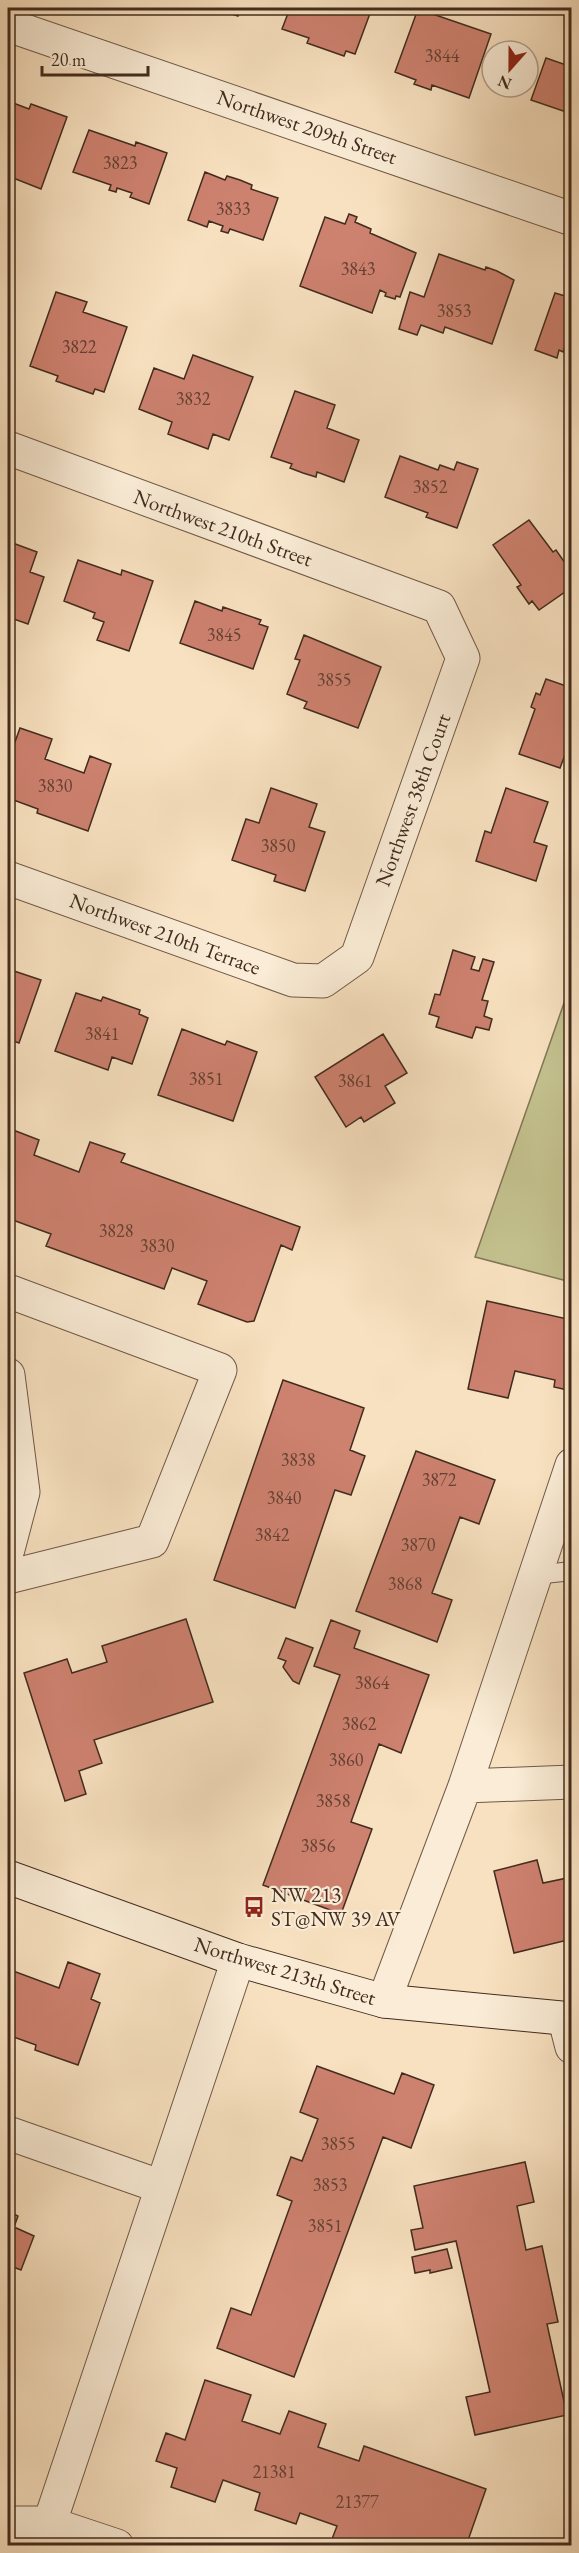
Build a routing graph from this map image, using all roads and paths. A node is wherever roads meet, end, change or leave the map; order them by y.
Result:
1 (8, 25) edge
2 (572, 219) edge
3 (8, 448) edge
4 (439, 607) joint
5 (8, 878) edge
6 (324, 981) joint
7 (8, 1291) edge
8 (8, 1375) edge
9 (569, 1479) edge
10 (8, 1549) edge
11 (572, 1571) edge
12 (535, 1575) junction
13 (8, 1577) edge
14 (572, 1782) edge
15 (465, 1786) junction
16 (8, 1877) edge
17 (238, 1960) junction
18 (384, 2001) junction
19 (569, 2029) edge
20 (8, 2133) edge
21 (162, 2187) junction
22 (8, 2523) edge
23 (45, 2534) edge
24 (117, 2546) edge

1 - 2 street, Northwest 209th Street
3 - 4 street, Northwest 210th Street
4 - 6 street, Northwest 38th Court
5 - 6 street, Northwest 210th Terrace
7 - 13 street
8 - 10 street
9 - 12 street
11 - 12 lane
12 - 15 street
14 - 15 street
15 - 18 street
16 - 17 street, Northwest 213th Street
17 - 18 street, Northwest 213th Street
17 - 21 street
18 - 19 street, Northwest 213th Street
20 - 21 street
21 - 23 street
22 - 23 street
23 - 24 street

